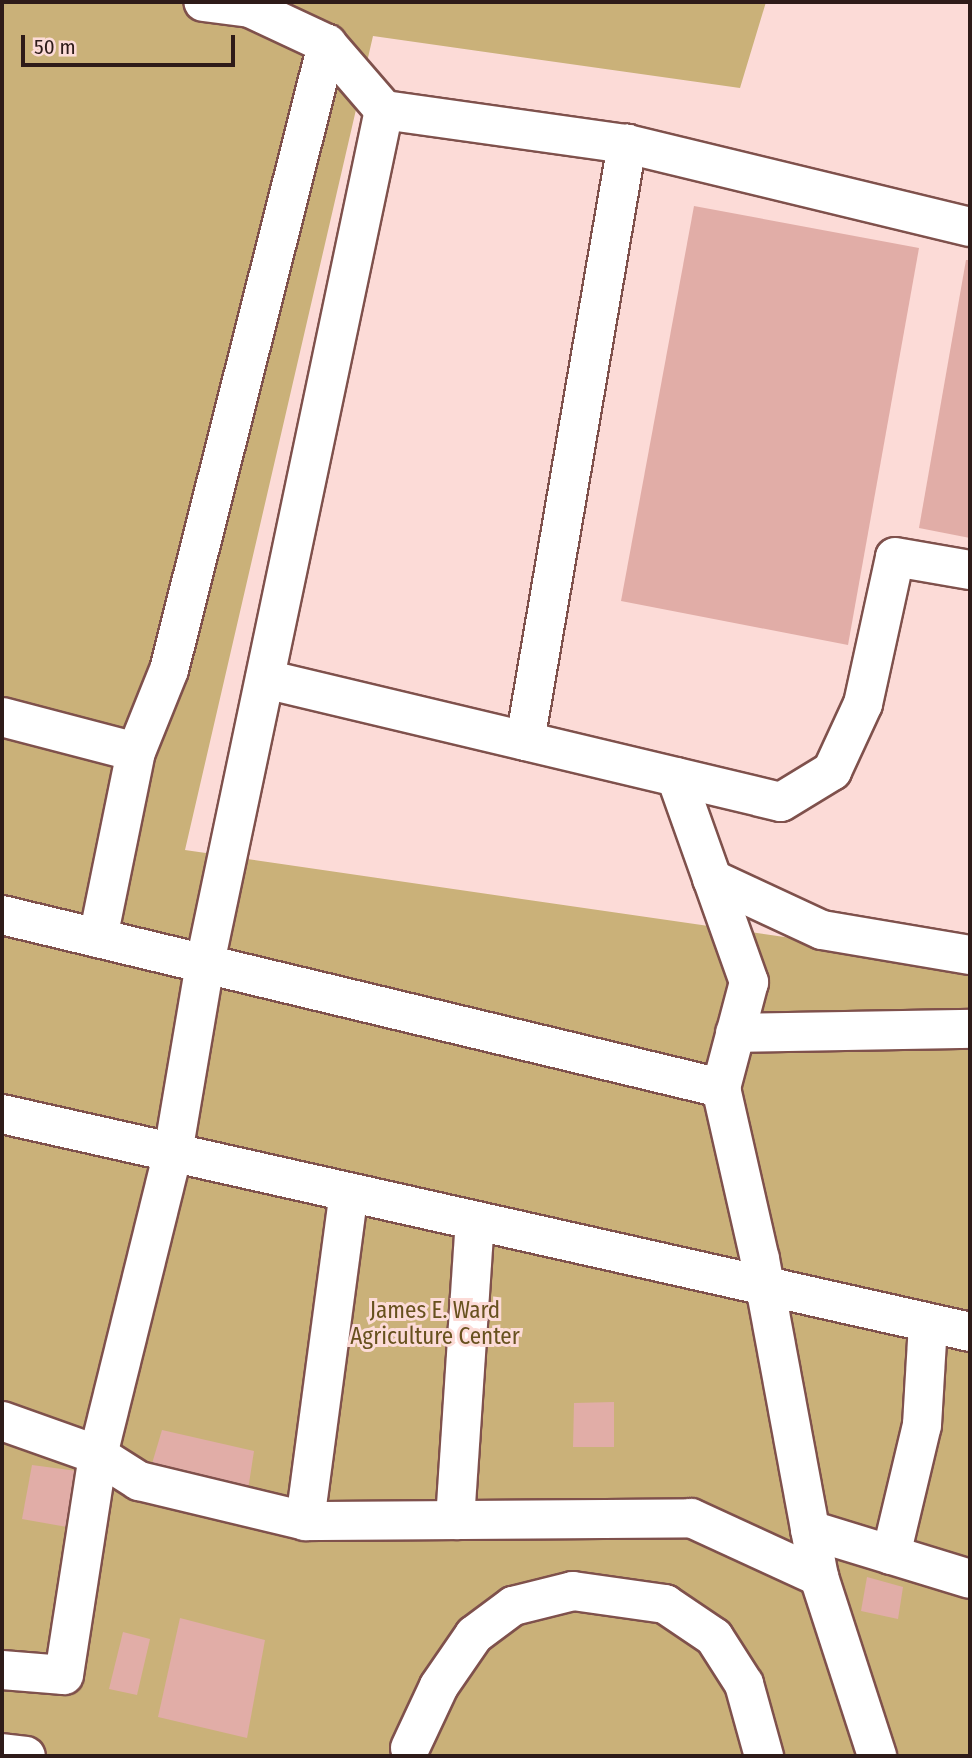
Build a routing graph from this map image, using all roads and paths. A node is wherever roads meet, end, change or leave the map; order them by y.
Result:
1 (203, 2) edge
2 (327, 44) junction
3 (384, 110) junction
4 (628, 144) junction
5 (970, 227) edge
6 (970, 570) edge
7 (265, 679) junction
8 (2, 717) edge
9 (525, 741) junction
10 (136, 752) junction
11 (676, 777) junction
12 (712, 879) junction
13 (2, 915) edge
14 (98, 938) junction
15 (970, 955) edge
16 (205, 963) junction
17 (970, 1030) edge
18 (736, 1033) junction
19 (720, 1088) junction
20 (2, 1114) edge
21 (173, 1153) junction
22 (349, 1193) junction
23 (475, 1222) junction
24 (765, 1287) junction
25 (928, 1323) junction
26 (970, 1332) edge
27 (2, 1421) edge
28 (97, 1455) junction
29 (455, 1520) junction
30 (305, 1521) junction
31 (810, 1530) junction
32 (891, 1555) junction
33 (818, 1577) junction
34 (970, 1579) edge
35 (2, 1670) edge
36 (2, 1753) edge
37 (412, 1754) edge
38 (26, 1756) edge
39 (764, 1756) edge
40 (877, 1756) edge

1 - 2 lane
2 - 3 lane
2 - 10 lane
3 - 4 lane
3 - 7 lane
4 - 5 lane
4 - 9 lane
6 - 11 lane
7 - 9 lane
7 - 16 lane
8 - 10 lane
9 - 11 lane
10 - 14 lane
11 - 12 lane
12 - 15 lane
12 - 18 lane
13 - 14 lane
14 - 16 lane
16 - 19 lane
16 - 21 lane
17 - 18 lane
18 - 19 lane
19 - 24 lane
20 - 21 lane
21 - 22 lane
21 - 28 lane
22 - 23 lane
22 - 30 lane
23 - 24 lane
23 - 29 lane
24 - 25 lane
24 - 31 lane
25 - 26 lane
25 - 32 lane
27 - 28 lane
28 - 30 lane
28 - 35 lane
29 - 30 lane
29 - 33 lane
31 - 32 lane
31 - 33 lane
32 - 34 lane
33 - 40 lane
36 - 38 lane
37 - 39 lane

